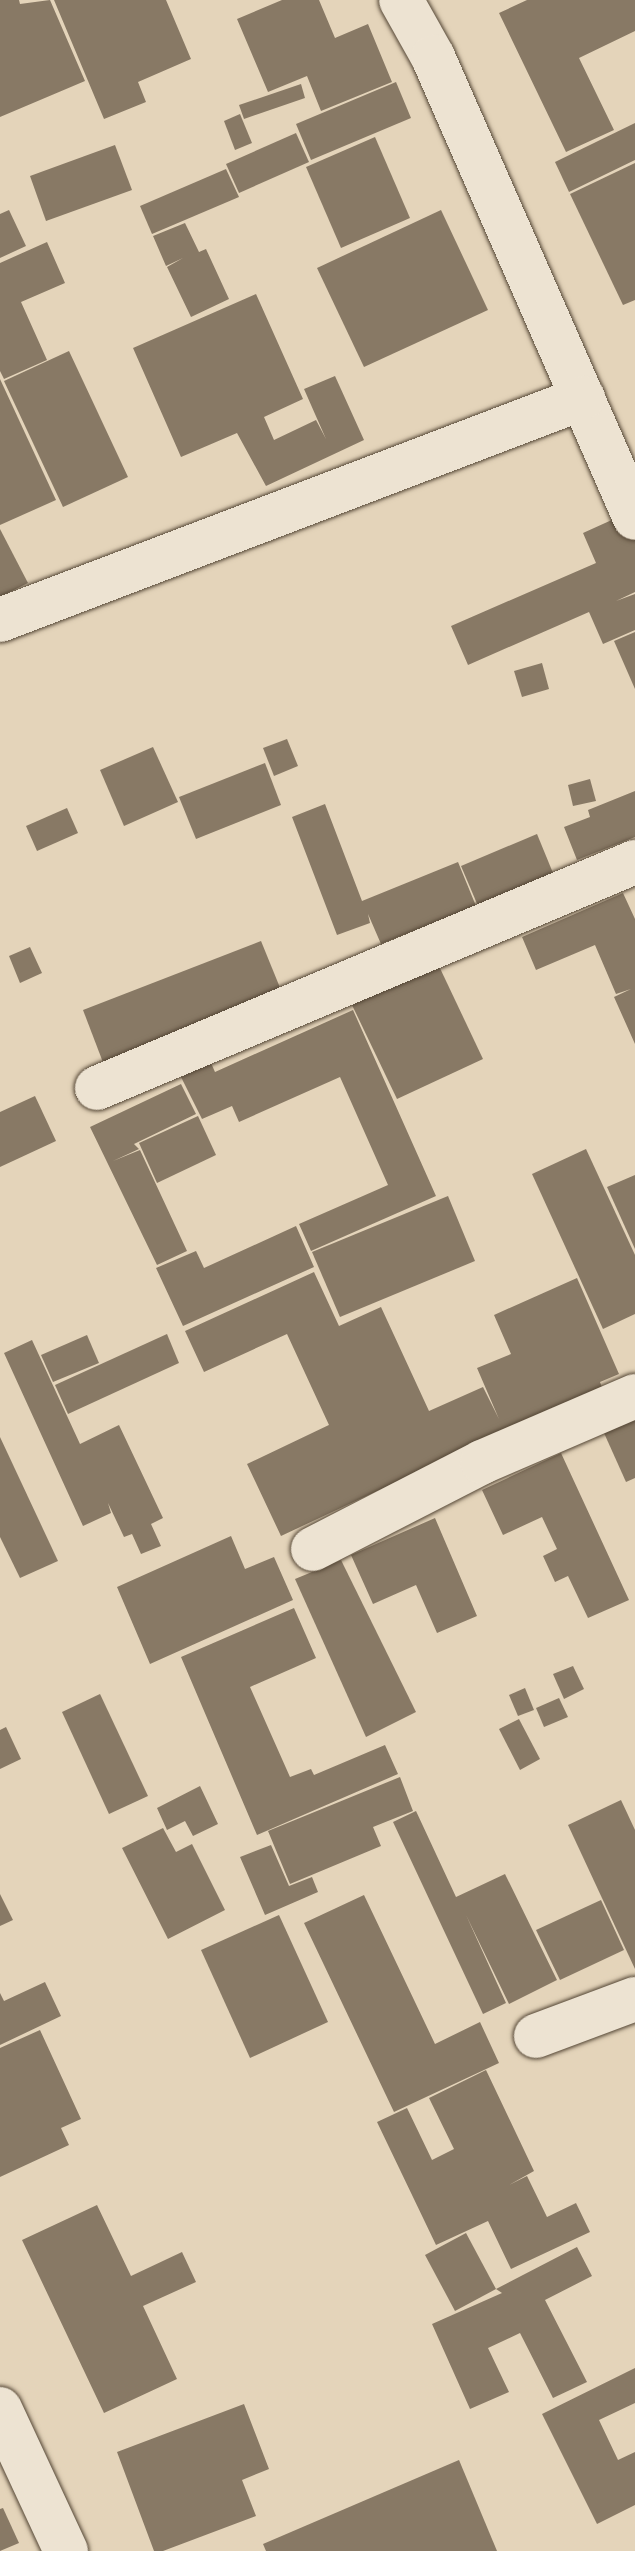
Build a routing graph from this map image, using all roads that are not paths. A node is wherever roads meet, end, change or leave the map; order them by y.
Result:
1 (401, 0) edge
2 (583, 398) junction
3 (635, 518) edge
4 (0, 620) edge
5 (635, 862) edge
6 (97, 1088) dead end
7 (635, 1396) edge
8 (313, 1549) dead end
9 (633, 2006) edge
10 (536, 2036) dead end
11 (0, 2409) edge
12 (66, 2551) edge

1 - 2 street
2 - 3 street
2 - 4 street
5 - 6 street
7 - 8 street
9 - 10 street
11 - 12 street

